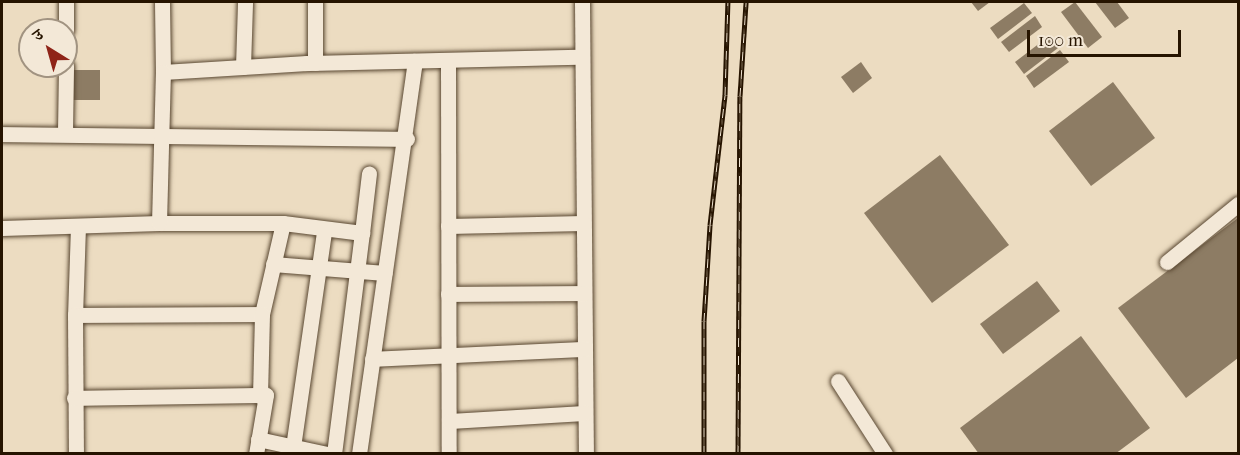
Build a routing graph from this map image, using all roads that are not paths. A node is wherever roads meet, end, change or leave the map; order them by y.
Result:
1 (66, 2) edge
2 (162, 2) edge
3 (245, 2) edge
4 (315, 2) edge
5 (582, 2) edge
6 (66, 18) edge
7 (581, 57) junction
8 (448, 60) junction
9 (415, 61) junction
10 (315, 63) junction
11 (243, 67) junction
12 (163, 72) junction
13 (66, 78) edge
14 (65, 132) junction
15 (2, 134) edge
16 (161, 136) junction
17 (407, 139) junction
18 (369, 173) dead end
19 (1239, 204) edge
20 (159, 223) junction
21 (283, 223) junction
22 (583, 223) junction
23 (78, 226) junction
24 (448, 226) junction
25 (2, 228) edge
26 (324, 231) junction
27 (362, 233) junction
28 (1167, 261) dead end
29 (273, 264) junction
30 (320, 267) junction
31 (358, 272) junction
32 (385, 273) junction
33 (584, 293) junction
34 (448, 294) junction
35 (262, 314) junction
36 (75, 315) junction
37 (585, 349) junction
38 (449, 355) junction
39 (372, 359) junction
40 (838, 381) dead end
41 (260, 396) junction
42 (75, 398) junction
43 (585, 413) junction
44 (449, 421) junction
45 (257, 446) edge
46 (293, 450) edge
47 (76, 453) edge
48 (327, 453) edge
49 (334, 453) edge
50 (359, 453) edge
51 (449, 453) edge
52 (586, 453) edge
53 (885, 453) edge

1 - 6 street
2 - 12 street
3 - 11 street
4 - 10 street
5 - 7 street
7 - 8 street
7 - 22 street
8 - 9 street
8 - 24 street
9 - 10 street
9 - 17 street
10 - 11 street
11 - 12 street
12 - 16 street
13 - 14 street
14 - 15 street
14 - 16 street
16 - 17 street
16 - 20 street
17 - 32 street
18 - 27 street
19 - 28 street
20 - 21 street
20 - 23 street
21 - 26 street
21 - 29 street
22 - 24 street
22 - 33 street
23 - 25 street
23 - 36 street
24 - 34 street
26 - 27 street
26 - 30 street
27 - 31 street
29 - 30 street
29 - 35 street
30 - 31 street
30 - 46 street
31 - 32 street
31 - 49 street
32 - 39 street
33 - 34 street
33 - 37 street
34 - 38 street
35 - 36 street
35 - 41 street
36 - 42 street
37 - 38 street
37 - 43 street
38 - 39 street
38 - 44 street
39 - 50 street
40 - 53 street
41 - 42 street
41 - 45 street
42 - 47 street
43 - 44 street
43 - 52 street
44 - 51 street
45 - 46 street
46 - 48 street

